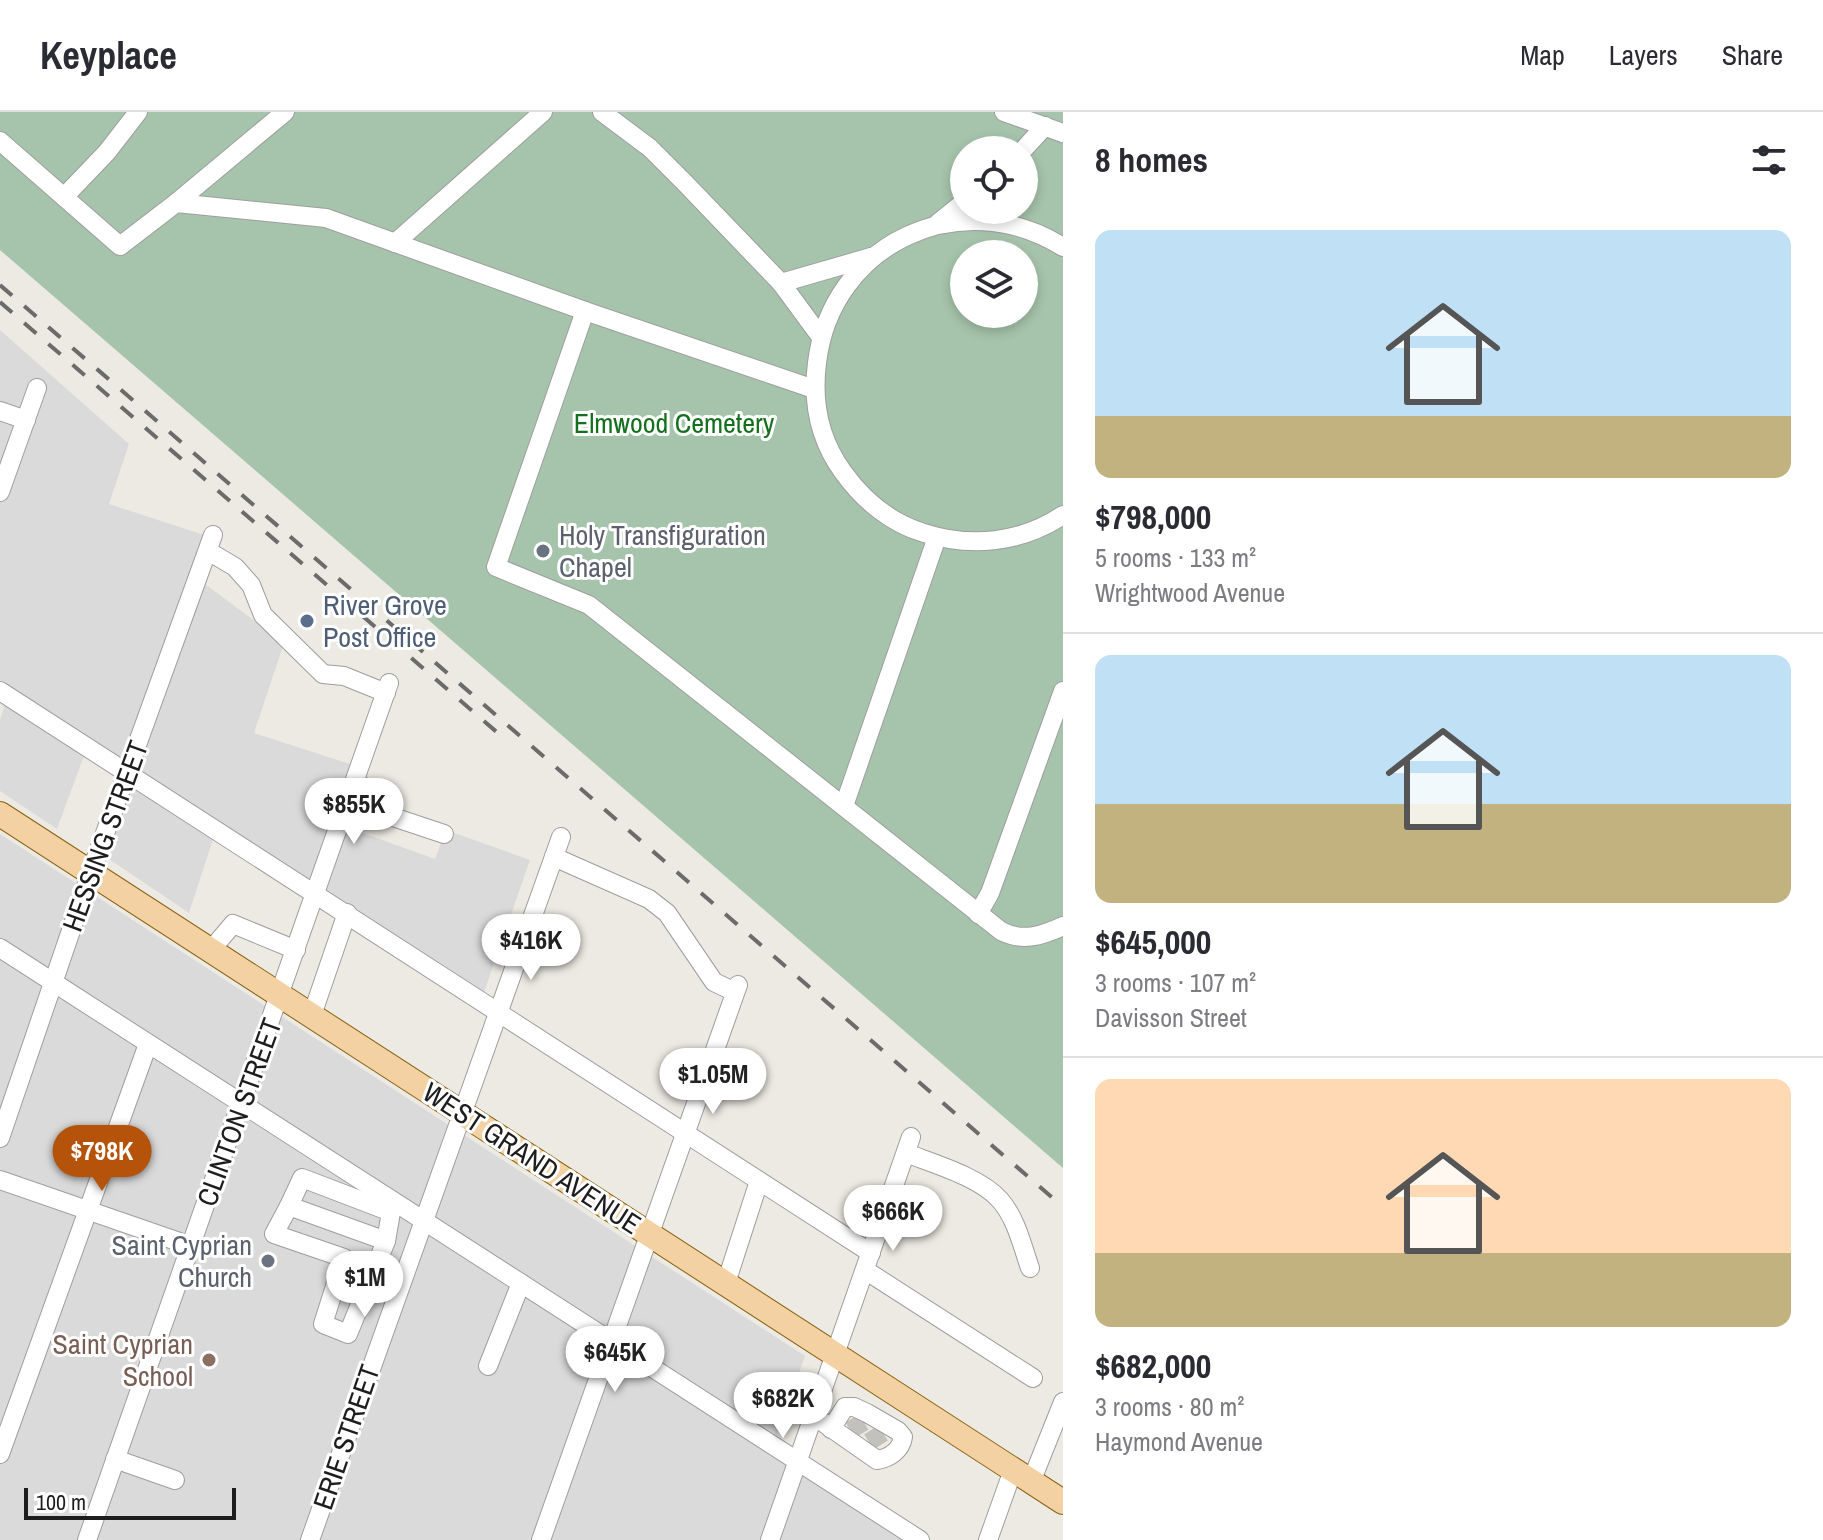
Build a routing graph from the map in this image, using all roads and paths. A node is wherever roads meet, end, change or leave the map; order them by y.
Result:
1 (138, 112) edge
2 (285, 112) edge
3 (543, 112) edge
4 (602, 112) edge
5 (1004, 112) edge
6 (1058, 129) edge
7 (0, 141) edge
8 (1038, 141) edge
9 (64, 197) junction
10 (176, 203) junction
11 (950, 213) edge
12 (935, 225) junction
13 (395, 243) junction
14 (1063, 247) edge
15 (874, 256) junction
16 (781, 283) junction
17 (585, 311) junction
18 (820, 336) junction
19 (37, 388) dead end
20 (814, 389) junction
21 (0, 411) edge
22 (26, 420) junction
23 (0, 492) edge
24 (1063, 515) edge
25 (937, 537) junction
26 (387, 688) joint
27 (0, 691) edge
28 (1063, 691) edge
29 (127, 772) junction
30 (354, 783) junction
31 (844, 806) junction
32 (0, 814) edge
33 (444, 834) dead end
34 (561, 837) dead end
35 (554, 857) junction
36 (91, 872) junction
37 (316, 893) junction
38 (347, 913) junction
39 (978, 914) junction
40 (1063, 926) edge
41 (0, 948) edge
42 (211, 950) junction
43 (296, 950) junction
44 (54, 982) junction
45 (280, 994) junction
46 (498, 1011) junction
47 (312, 1015) junction
48 (148, 1044) junction
49 (241, 1104) junction
50 (461, 1112) junction
51 (685, 1133) junction
52 (0, 1138) edge
53 (0, 1180) edge
54 (759, 1181) junction
55 (289, 1206) junction
56 (88, 1210) junction
57 (423, 1220) junction
58 (649, 1234) junction
59 (386, 1241) junction
60 (191, 1246) junction
61 (344, 1258) junction
62 (868, 1262) junction
63 (378, 1264) junction
64 (1030, 1268) dead end
65 (403, 1275) junction
66 (521, 1283) junction
67 (726, 1283) junction
68 (611, 1342) junction
69 (836, 1355) junction
70 (488, 1366) dead end
71 (1033, 1378) dead end
72 (1063, 1402) edge
73 (911, 1404) junction
74 (814, 1416) junction
75 (852, 1426) junction
76 (880, 1436) junction
77 (0, 1454) edge
78 (115, 1459) junction
79 (798, 1462) junction
80 (1022, 1476) junction
81 (175, 1480) dead end
82 (1063, 1502) edge
83 (87, 1540) edge
84 (310, 1540) edge
85 (541, 1540) edge
86 (770, 1540) edge
87 (920, 1540) edge
88 (988, 1540) edge

1 - 9 street
2 - 10 street
3 - 13 street
4 - 16 street
5 - 6 street
6 - 8 street
7 - 9 street
9 - 10 street
10 - 13 street
11 - 12 street
12 - 14 street
12 - 15 street
13 - 17 street
15 - 16 street
15 - 18 street
16 - 18 street
17 - 20 street
17 - 31 street
18 - 20 street
19 - 22 street
20 - 25 street
21 - 22 street
22 - 23 street
24 - 25 street
25 - 31 street
26 - 29 street, HESSING STREET
26 - 30 street, CLINTON STREET
27 - 29 street
28 - 39 street
29 - 36 street, HESSING STREET
29 - 37 street
30 - 33 street
30 - 37 street, CLINTON STREET
31 - 39 street
32 - 36 main road, WEST GRAND AVENUE
34 - 35 street, ERIE STREET
35 - 46 street, ERIE STREET
35 - 51 street
36 - 42 main road, WEST GRAND AVENUE
36 - 44 street, HESSING STREET
37 - 38 street
37 - 43 street, CLINTON STREET
38 - 46 street
38 - 47 street
39 - 40 street
41 - 44 street
42 - 43 street
42 - 45 main road, WEST GRAND AVENUE
43 - 45 street, CLINTON STREET
44 - 48 street
44 - 52 street, HESSING STREET
45 - 47 main road, WEST GRAND AVENUE
45 - 49 street, CLINTON STREET
46 - 50 street, ERIE STREET
46 - 51 street
47 - 50 main road, WEST GRAND AVENUE
48 - 49 street
48 - 56 street
49 - 57 street
49 - 60 street, CLINTON STREET
50 - 57 street, ERIE STREET
50 - 58 main road, WEST GRAND AVENUE
51 - 54 street
51 - 58 street
53 - 56 street
54 - 62 street
54 - 67 street
55 - 59 street
55 - 59 street
55 - 61 street
56 - 60 street
56 - 77 street
57 - 65 street, ERIE STREET
57 - 66 street
58 - 67 main road, WEST GRAND AVENUE
58 - 68 street
59 - 63 street
60 - 78 street, CLINTON STREET
61 - 63 street
61 - 63 street
62 - 64 street
62 - 69 street
62 - 71 street
63 - 65 street
65 - 84 street, ERIE STREET
66 - 68 street
66 - 70 street
67 - 69 main road, WEST GRAND AVENUE
68 - 79 street
68 - 85 street
69 - 73 main road, WEST GRAND AVENUE
69 - 74 street
72 - 80 street
73 - 76 street
73 - 80 main road, WEST GRAND AVENUE
74 - 75 street
74 - 79 street
75 - 76 street
75 - 76 street
78 - 81 street
78 - 83 street, CLINTON STREET
79 - 86 street
79 - 87 street
80 - 82 main road, WEST GRAND AVENUE
80 - 88 street

